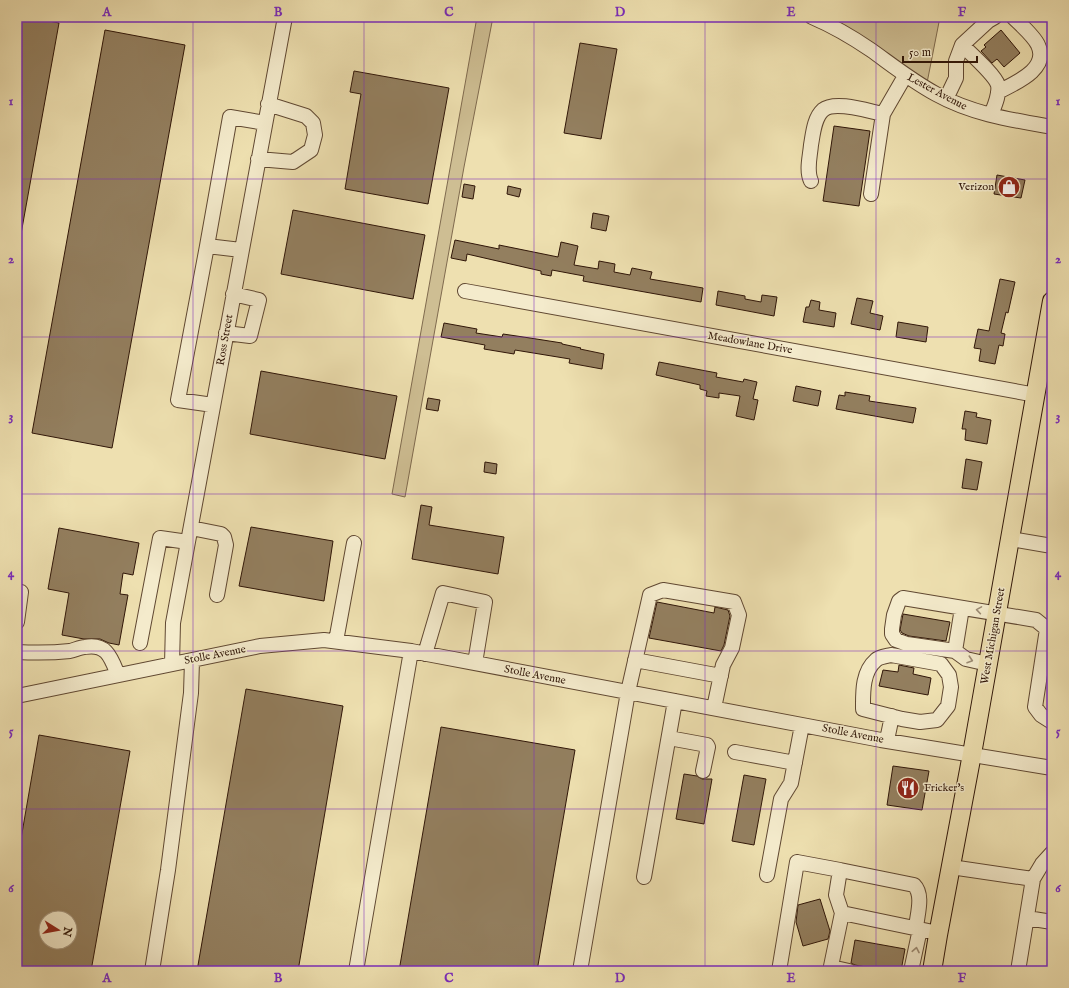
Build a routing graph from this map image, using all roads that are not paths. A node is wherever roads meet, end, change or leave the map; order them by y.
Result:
1 (285, 17) edge
2 (812, 17) edge
3 (995, 17) edge
4 (1013, 17) edge
5 (962, 46) junction
6 (906, 76) junction
7 (998, 92) junction
8 (946, 99) junction
9 (268, 104) junction
10 (883, 114) junction
11 (991, 115) junction
12 (265, 123) junction
13 (1052, 127) edge
14 (258, 159) junction
15 (811, 181) dead end
16 (870, 194) dead end
17 (207, 246) junction
18 (241, 250) junction
19 (465, 291) dead end
20 (233, 294) junction
21 (1052, 301) edge
22 (226, 332) junction
23 (1036, 396) junction
24 (213, 405) junction
25 (190, 528) junction
26 (1011, 539) junction
27 (188, 542) junction
28 (354, 543) dead end
29 (1052, 546) edge
30 (21, 592) dead end
31 (218, 595) dead end
32 (962, 608) junction
33 (997, 613) junction
34 (17, 622) edge
35 (336, 641) junction
36 (140, 643) dead end
37 (411, 651) junction
38 (954, 651) junction
39 (17, 652) edge
40 (425, 654) junction
41 (635, 660) junction
42 (192, 661) junction
43 (475, 663) junction
44 (172, 664) junction
45 (988, 664) junction
46 (118, 675) junction
47 (721, 676) junction
48 (628, 692) junction
49 (17, 696) edge
50 (676, 701) junction
51 (714, 708) junction
52 (892, 716) junction
53 (1052, 722) edge
54 (802, 725) junction
55 (669, 738) junction
56 (887, 740) junction
57 (735, 752) dead end
58 (972, 754) junction
59 (795, 762) junction
60 (1052, 768) edge
61 (704, 771) dead end
62 (1052, 853) edge
63 (951, 867) junction
64 (840, 870) junction
65 (767, 875) dead end
66 (644, 877) dead end
67 (1033, 879) junction
68 (842, 913) junction
69 (1026, 918) junction
70 (1052, 922) edge
71 (918, 929) junction
72 (938, 933) junction
73 (830, 969) edge
74 (152, 971) edge
75 (356, 971) edge
76 (580, 971) edge
77 (780, 971) edge
78 (849, 971) edge
79 (911, 971) edge
80 (932, 971) edge
81 (1018, 971) edge

1 - 9 street, Ross Street
2 - 6 street, Lester Avenue
3 - 5 street
4 - 7 street
5 - 7 street
5 - 8 street
6 - 8 street, Lester Avenue
6 - 10 street
7 - 11 street
8 - 11 street, Lester Avenue
9 - 12 street, Ross Street
9 - 14 street
10 - 15 street
10 - 16 street
11 - 13 street, Lester Avenue
12 - 14 street, Ross Street
12 - 17 street
14 - 18 street, Ross Street
17 - 18 street
17 - 24 street
18 - 20 street, Ross Street
19 - 23 street, Meadowlane Drive
20 - 22 street, Ross Street
20 - 22 street
21 - 23 main road, West Michigan Street
22 - 24 street, Ross Street
23 - 26 main road, West Michigan Street
24 - 25 street, Ross Street
25 - 27 street, Ross Street
25 - 31 street
26 - 29 street
26 - 33 main road, West Michigan Street
27 - 36 street
27 - 44 street, Ross Street
28 - 35 street
30 - 34 street
33 -> 32 street
32 - 38 street
32 - 38 street
33 - 45 main road, West Michigan Street
33 - 53 street
35 - 37 street, Stolle Avenue
35 - 42 street, Stolle Avenue
37 - 40 street, Stolle Avenue
37 - 75 street
38 -> 45 street
39 - 46 street
40 - 43 street, Stolle Avenue
40 - 43 street
41 - 47 street
41 - 47 street
41 - 48 street
42 - 44 street, Stolle Avenue
42 - 74 street
43 - 48 street, Stolle Avenue
44 - 46 street, Stolle Avenue
45 - 58 main road, West Michigan Street
46 - 49 street, Stolle Avenue
47 - 51 street
48 - 50 street, Stolle Avenue
48 - 76 street
50 - 51 street, Stolle Avenue
50 - 55 street
51 - 54 street, Stolle Avenue
52 - 52 street
52 - 56 street
54 - 56 street, Stolle Avenue
54 - 59 street
55 - 61 street
55 - 66 street
56 - 58 street, Stolle Avenue
57 - 59 street
58 - 60 street, Stolle Avenue
58 - 63 main road, West Michigan Street
59 - 65 street
62 - 67 street
63 - 67 street
63 - 72 main road, West Michigan Street
64 - 68 street
64 - 71 street
64 - 77 street
67 - 69 street
68 - 71 street
68 - 73 street
69 - 70 street
69 - 81 street
71 - 72 street
79 -> 71 street
72 - 80 main road, West Michigan Street
73 - 78 street

